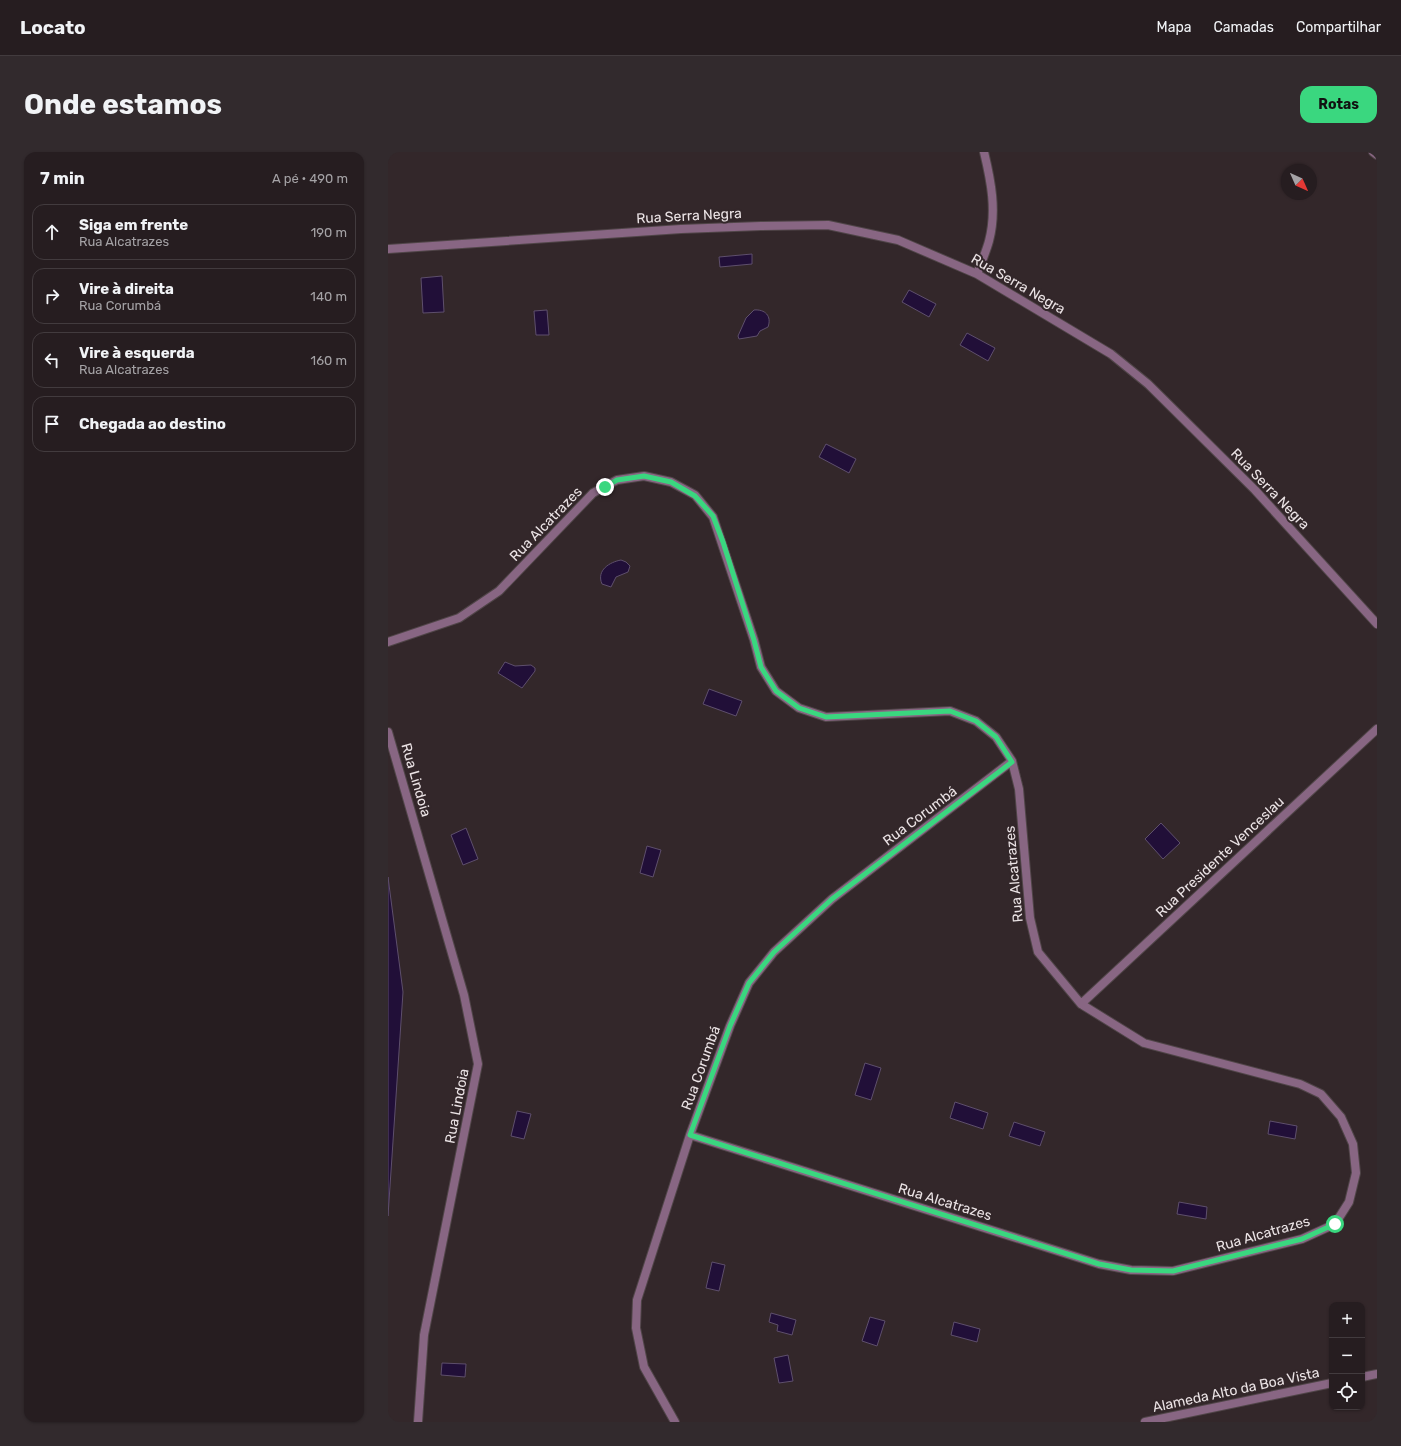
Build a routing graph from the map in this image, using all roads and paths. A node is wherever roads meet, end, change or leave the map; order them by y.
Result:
1 (984, 152) edge
2 (1372, 152) edge
3 (1377, 155) edge
4 (388, 249) edge
5 (977, 274) junction
6 (1377, 624) edge
7 (388, 642) edge
8 (1377, 729) edge
9 (388, 732) edge
10 (1012, 762) junction
11 (1081, 1004) junction
12 (690, 1135) junction
13 (1377, 1374) edge
14 (1365, 1376) edge
15 (1329, 1384) edge
16 (1176, 1419) edge
17 (418, 1422) edge
18 (675, 1422) edge
19 (1145, 1422) edge

1 - 5 street
2 - 3 street
4 - 5 street, Rua Serra Negra
5 - 6 street, Rua Serra Negra
7 - 10 street, Rua Alcatrazes
8 - 11 street, Rua Presidente Venceslau
9 - 17 street, Rua Lindoia
10 - 11 street, Rua Alcatrazes
10 - 12 street, Rua Corumbá
11 - 12 street, Rua Alcatrazes
12 - 18 street, Rua Corumbá
13 - 14 street
15 - 16 street, Alameda Alto da Boa Vista
16 - 19 street, Alameda Alto da Boa Vista

